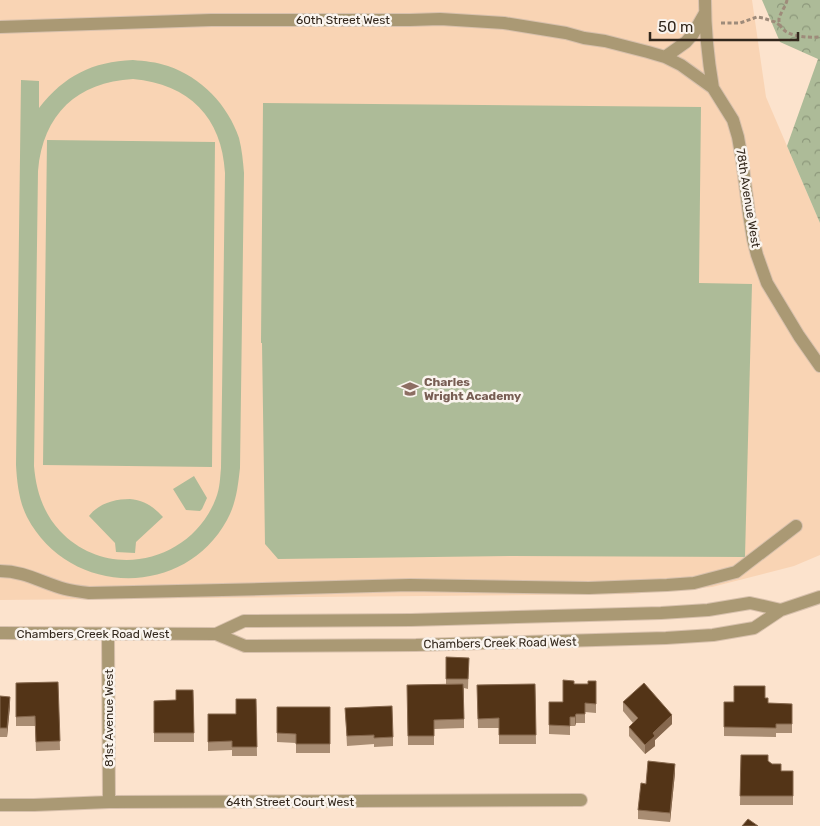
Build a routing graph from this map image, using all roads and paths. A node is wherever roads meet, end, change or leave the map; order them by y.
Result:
1 (787, 0) edge
2 (705, 12) edge
3 (781, 26) junction
4 (0, 27) edge
5 (820, 37) edge
6 (665, 57) junction
7 (681, 66) joint
8 (713, 88) junction
9 (820, 366) edge
10 (796, 526) dead end
11 (0, 571) edge
12 (820, 597) edge
13 (781, 610) junction
14 (0, 633) edge
15 (108, 634) junction
16 (216, 634) junction
17 (581, 800) dead end
18 (109, 802) junction
19 (0, 805) edge

1 - 3 path
2 - 3 path
2 - 6 street
2 - 8 street
3 - 5 path
4 - 6 street, 60th Street West
6 - 7 street, 60th Street West
7 - 8 street, 78th Avenue West
8 - 9 street, 78th Avenue West
10 - 11 street
12 - 13 street, Chambers Creek Road West
13 - 16 street, Chambers Creek Road West
13 - 16 street, Chambers Creek Road West
14 - 15 street, Chambers Creek Road West
15 - 16 street, Chambers Creek Road West
15 - 18 street, 81st Avenue West
17 - 18 street, 64th Street Court West
18 - 19 street, 64th Street Court West

